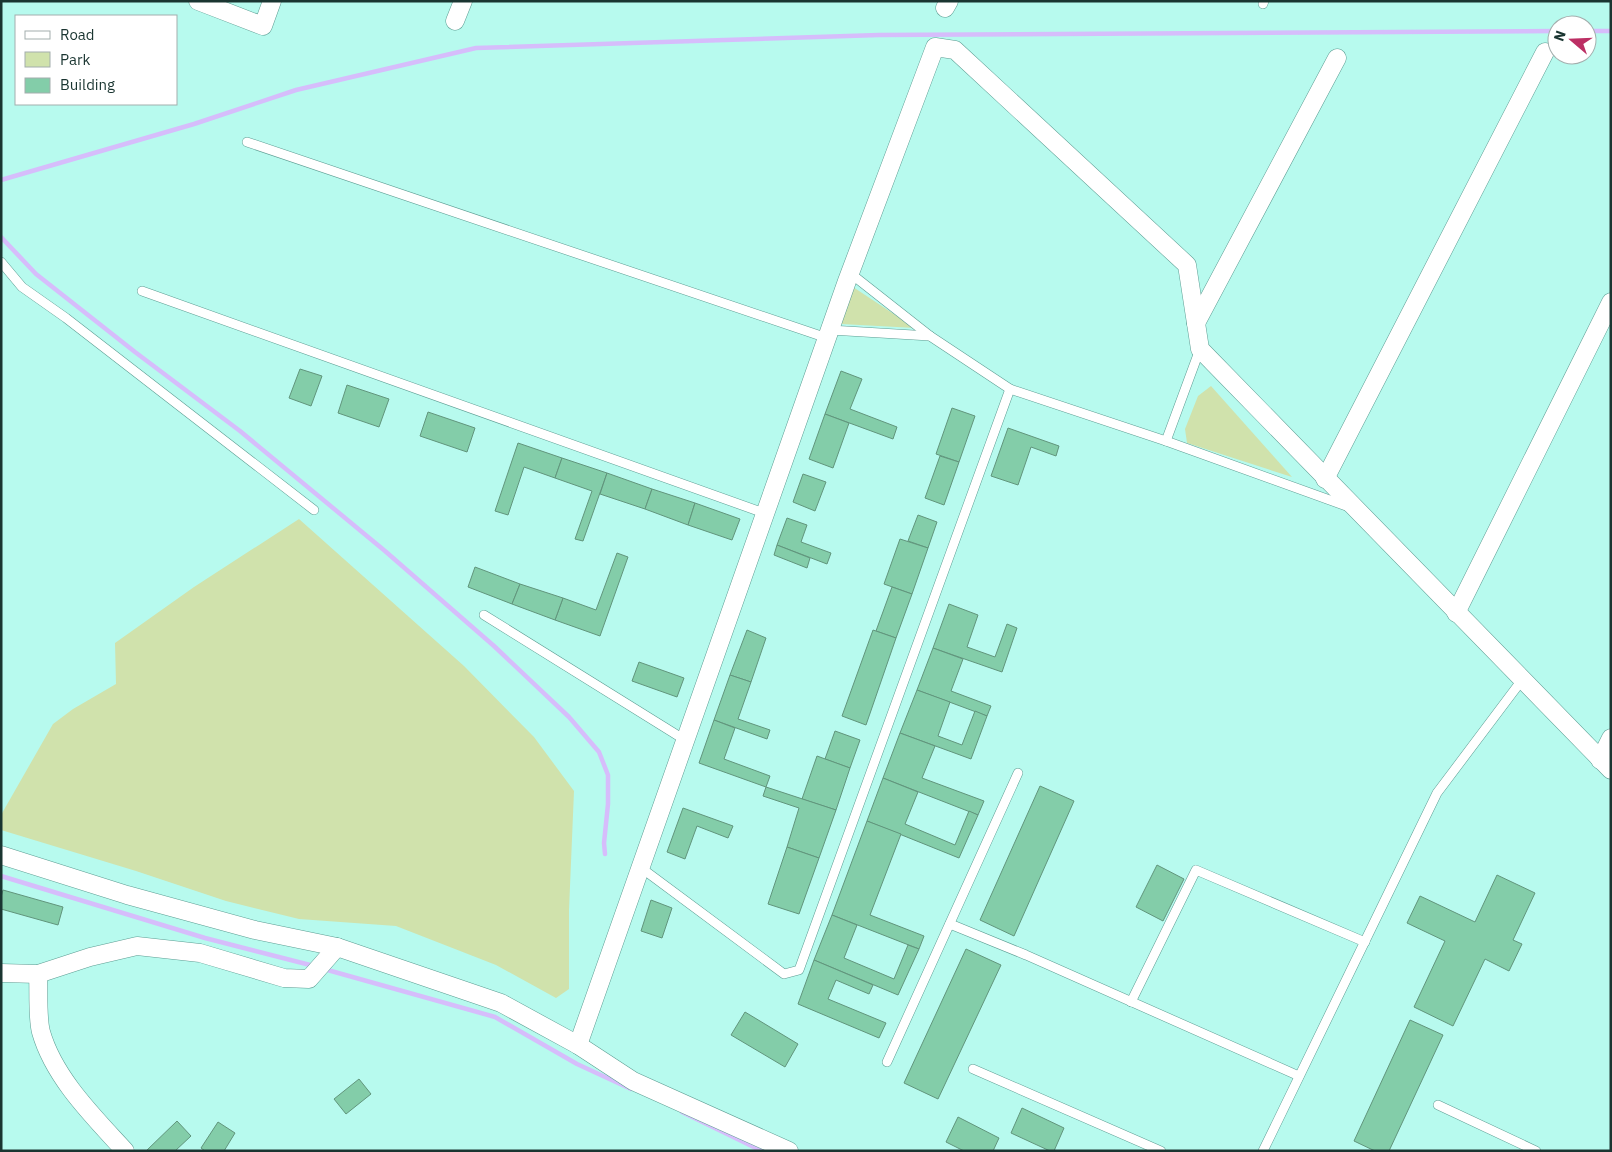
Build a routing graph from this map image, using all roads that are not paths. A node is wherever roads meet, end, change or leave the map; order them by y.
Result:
1 (198, 1) edge
2 (272, 1) edge
3 (463, 1) edge
4 (455, 21) dead end
5 (1545, 52) dead end
6 (1337, 58) dead end
7 (247, 142) dead end
8 (1, 262) edge
9 (850, 273) junction
10 (142, 291) dead end
11 (1611, 302) edge
12 (1196, 323) junction
13 (828, 334) junction
14 (930, 336) junction
15 (1200, 349) junction
16 (1010, 390) junction
17 (1166, 441) junction
18 (1325, 479) junction
19 (1354, 509) junction
20 (314, 510) dead end
21 (764, 513) junction
22 (1456, 613) junction
23 (484, 615) dead end
24 (1522, 680) junction
25 (1611, 738) edge
26 (685, 740) junction
27 (1606, 765) edge
28 (1018, 773) dead end
29 (1, 855) edge
30 (640, 867) junction
31 (950, 924) junction
32 (1365, 942) junction
33 (337, 947) junction
34 (1, 973) edge
35 (38, 974) junction
36 (1131, 1002) junction
37 (578, 1044) junction
38 (887, 1062) dead end
39 (973, 1069) dead end
40 (1299, 1076) junction
41 (1438, 1105) dead end
42 (125, 1151) edge
43 (789, 1151) edge
44 (1161, 1151) edge
45 (1263, 1151) edge
46 (1536, 1151) edge

1 - 2 street
3 - 4 street
5 - 18 street
6 - 12 street
7 - 13 lane
8 - 20 lane
9 - 12 street
9 - 13 street
9 - 14 lane
10 - 21 lane
11 - 22 street
12 - 15 street
13 - 14 lane
13 - 21 street
14 - 16 lane
15 - 17 lane
15 - 18 street
16 - 17 lane
16 - 30 lane
17 - 19 lane
18 - 19 street
19 - 22 street
21 - 26 street
22 - 24 street
23 - 26 lane
24 - 27 street
24 - 32 lane
25 - 27 street
26 - 30 street
28 - 31 lane
29 - 33 street
30 - 37 street
31 - 36 lane
31 - 38 lane
32 - 36 lane
32 - 40 lane
33 - 35 street
33 - 37 street
34 - 35 street
35 - 42 street
36 - 40 lane
37 - 43 street
39 - 44 lane
40 - 45 lane
41 - 46 lane

